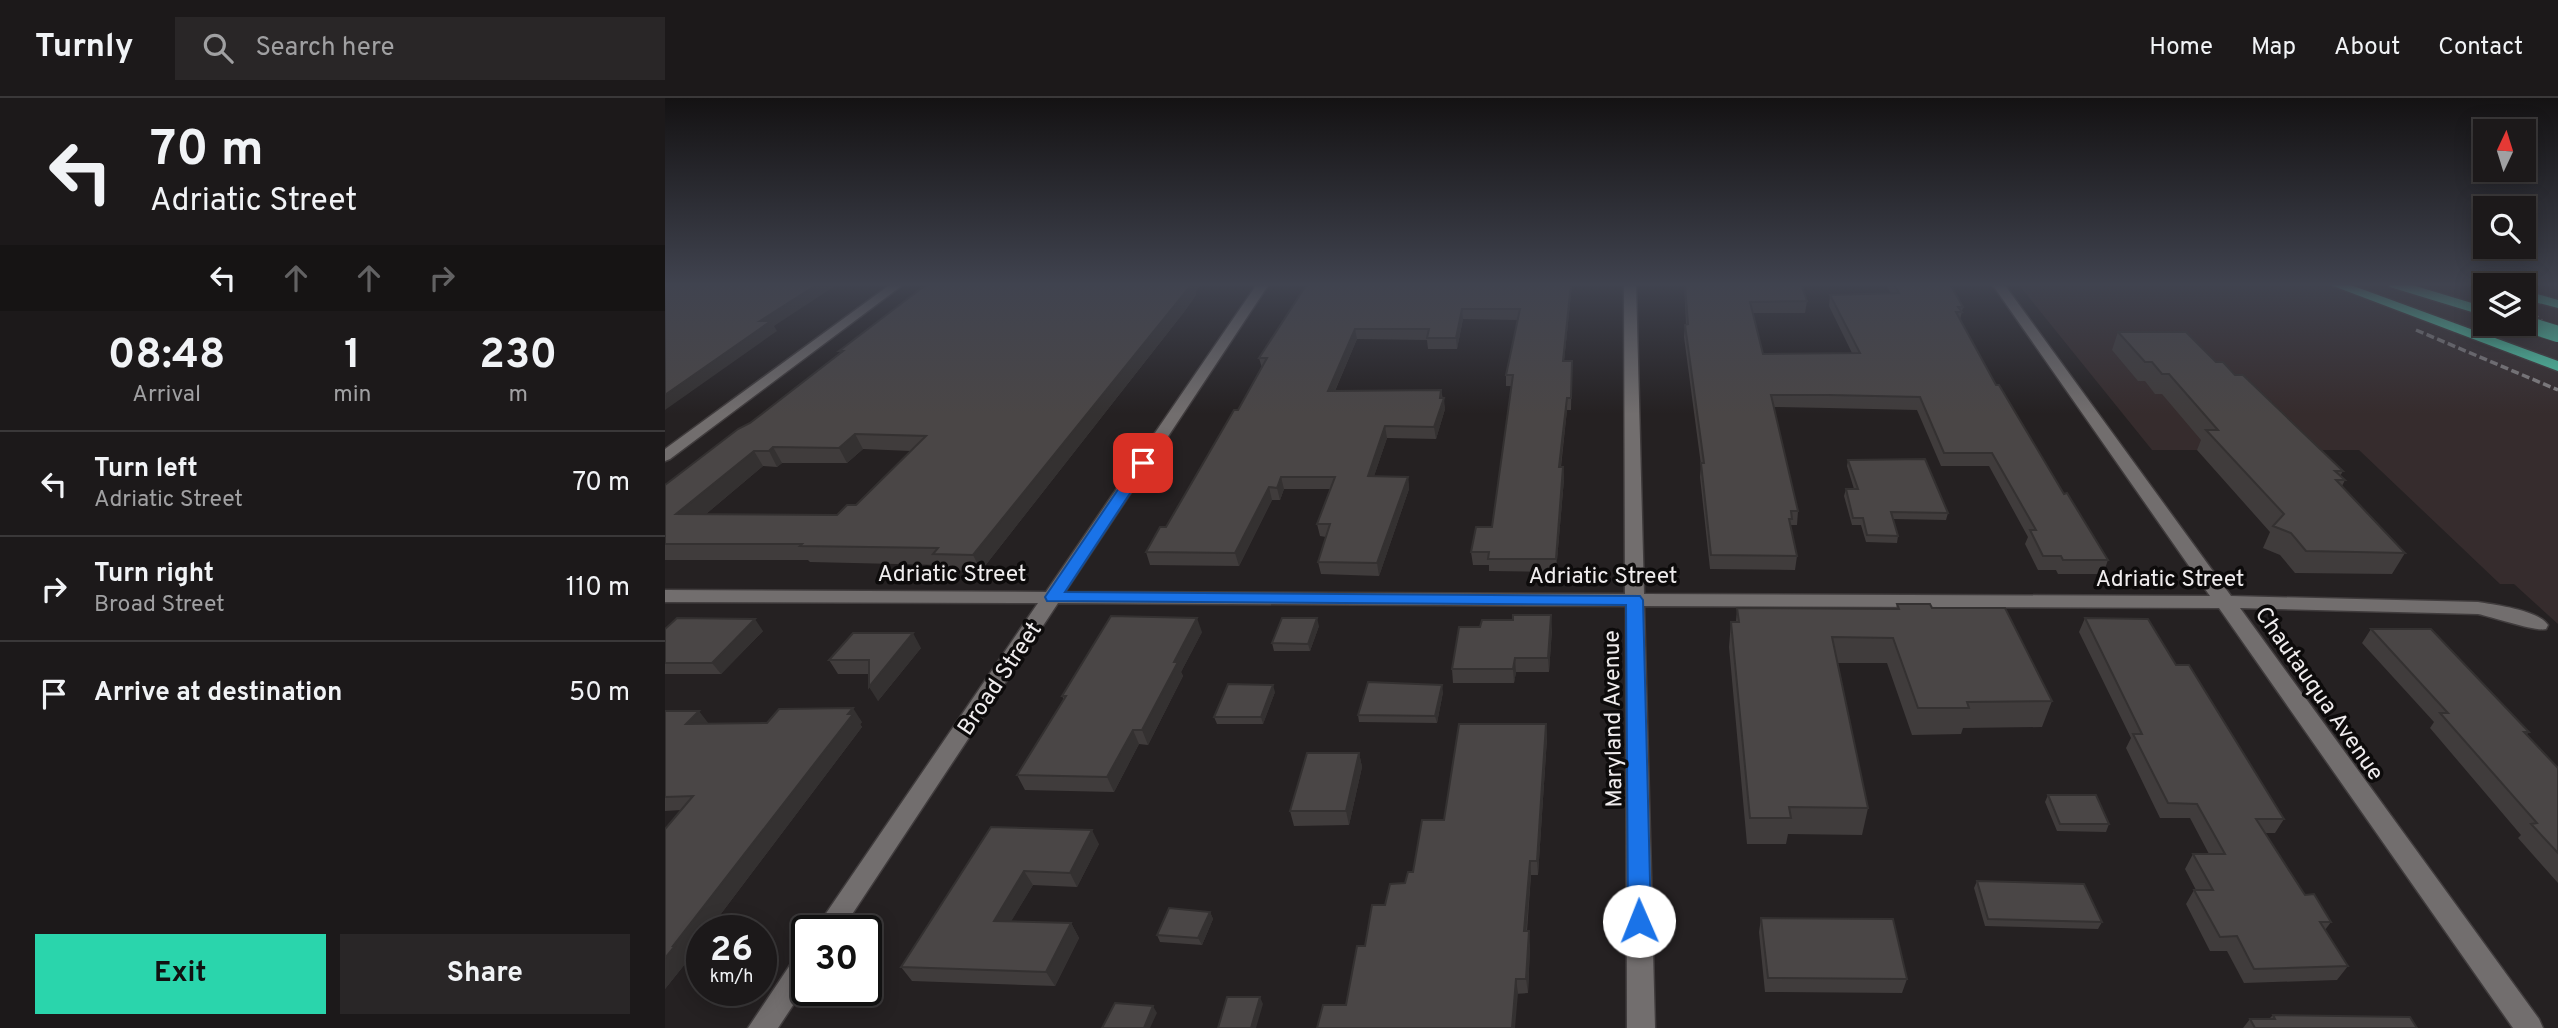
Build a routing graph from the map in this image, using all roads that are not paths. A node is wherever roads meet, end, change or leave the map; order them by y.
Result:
1 (839, 327) edge
2 (1234, 327) edge
3 (1631, 327) edge
4 (2029, 327) edge
5 (2453, 327) edge
6 (2537, 327) edge
7 (2558, 334) edge
8 (2558, 366) edge
9 (665, 456) edge
10 (665, 596) edge
11 (1053, 597) junction
12 (1634, 600) junction
13 (2228, 602) junction
14 (2539, 625) dead end
15 (838, 915) edge
16 (791, 985) edge
17 (762, 1028) edge
18 (1641, 1028) edge
19 (2529, 1028) edge

1 - 9 street
2 - 11 street, Broad Street
3 - 12 street, Maryland Avenue
4 - 13 street, Chautauqua Avenue
5 - 8 highway
6 - 7 highway, bridge
10 - 11 street, Adriatic Street
11 - 12 street, Adriatic Street
11 - 15 street, Broad Street
12 - 13 street, Adriatic Street
12 - 18 street, Maryland Avenue
13 - 14 street, Adriatic Street
13 - 19 street, Chautauqua Avenue
16 - 17 street

